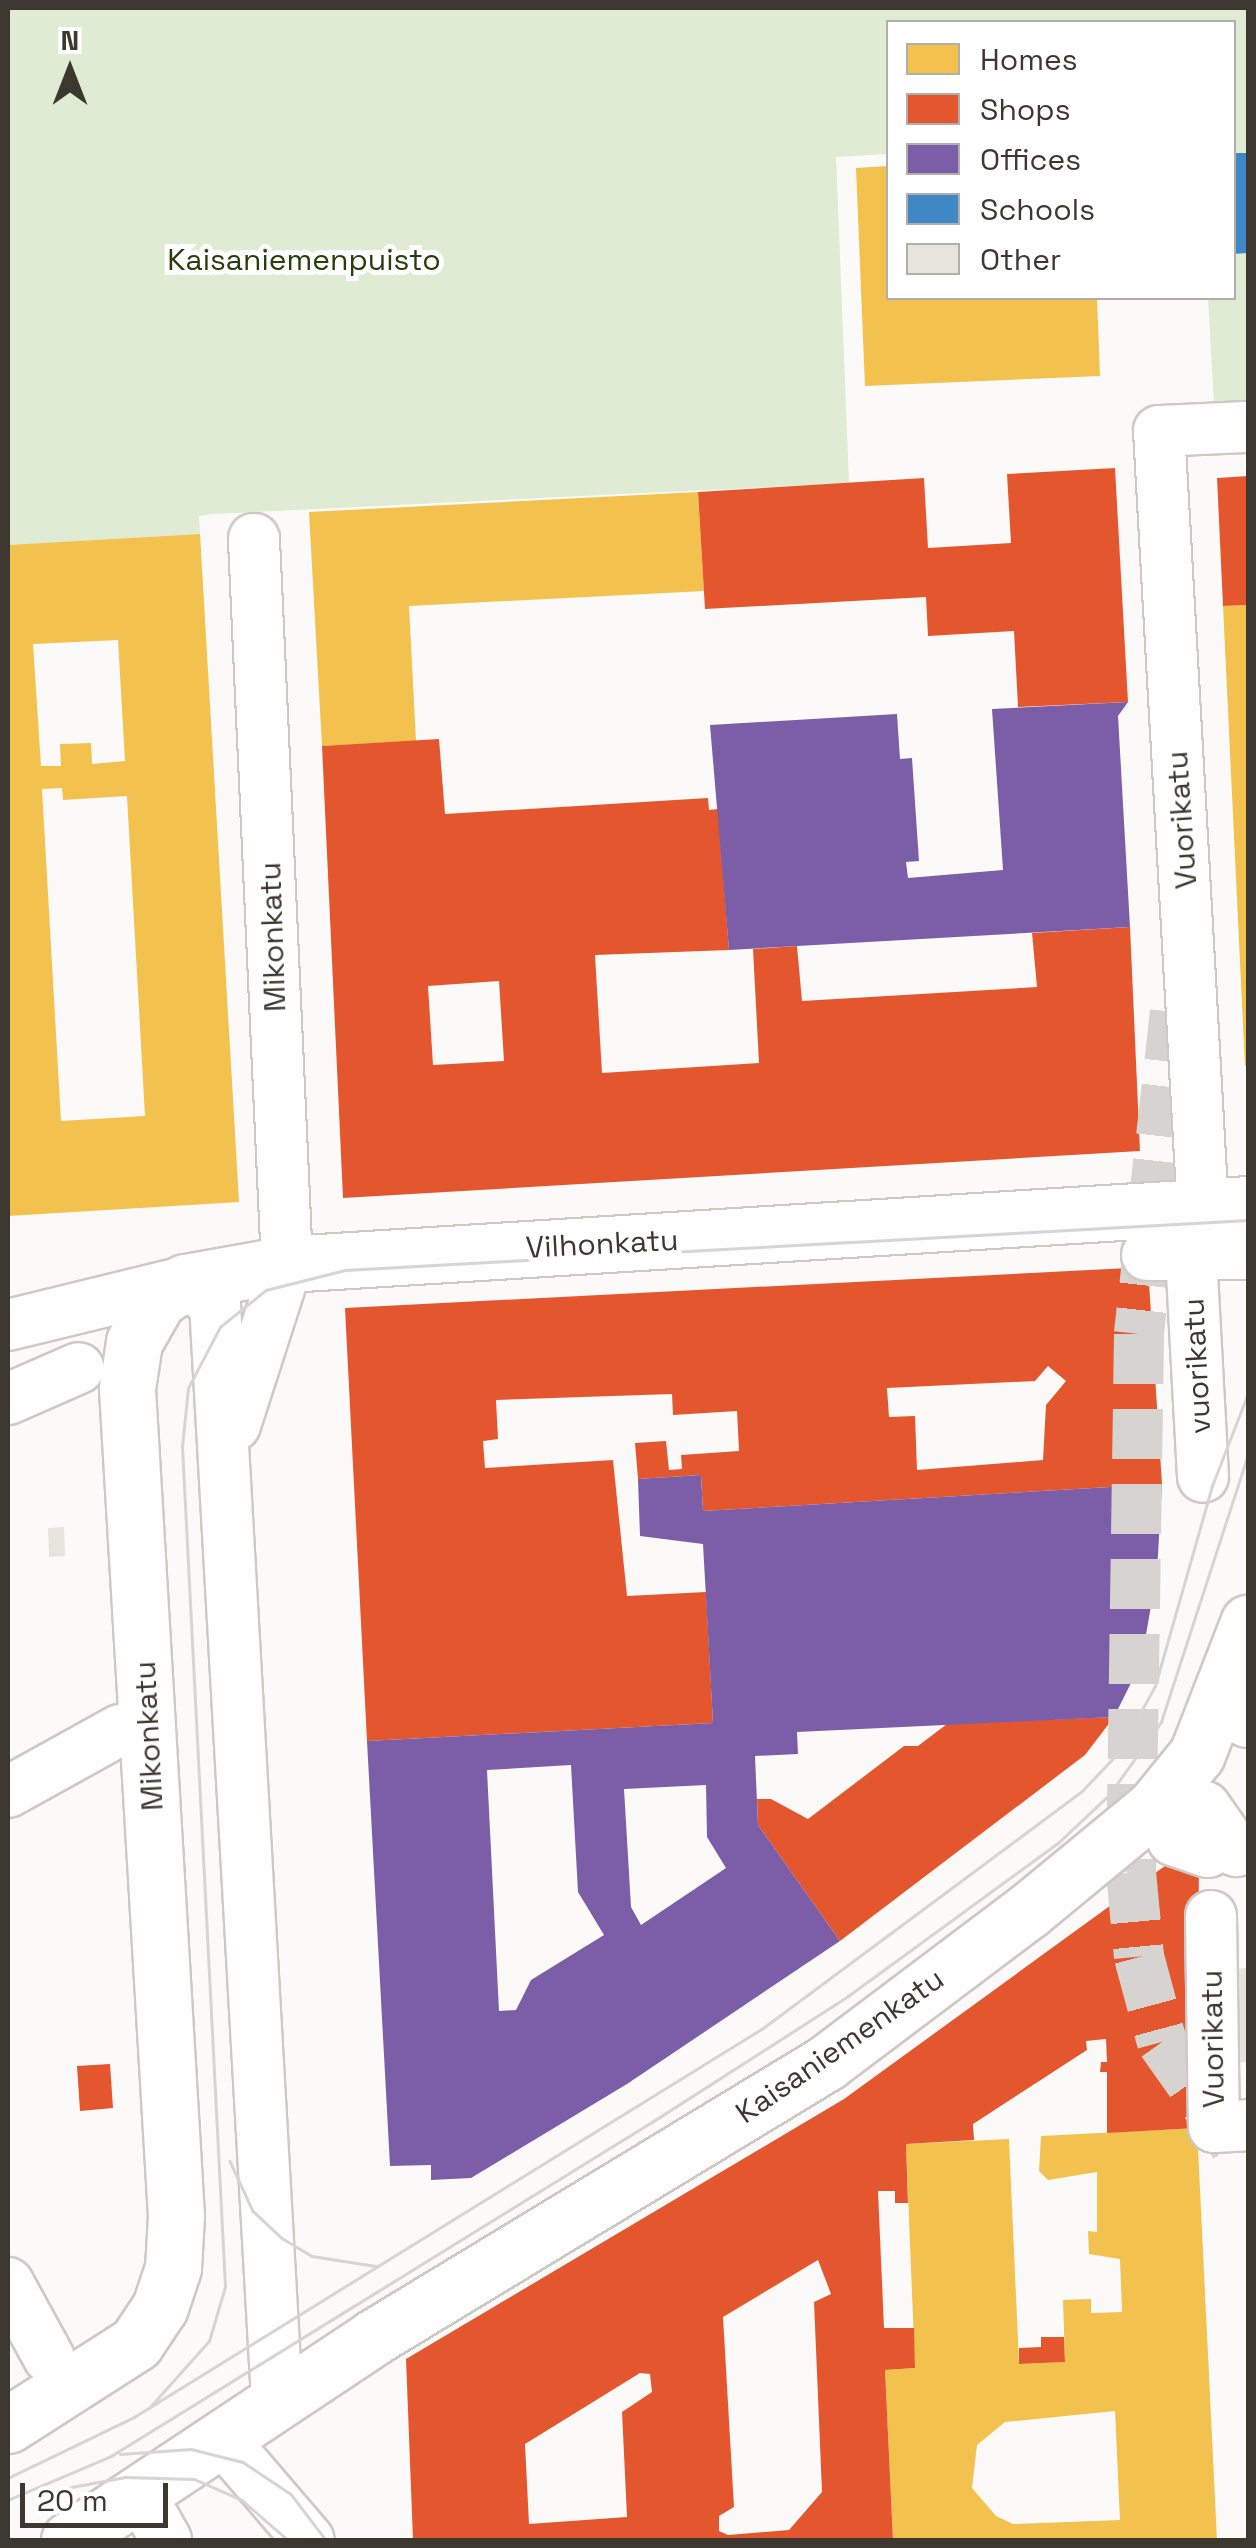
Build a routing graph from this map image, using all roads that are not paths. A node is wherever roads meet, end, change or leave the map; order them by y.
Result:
1 (1248, 427) edge
2 (254, 539) dead end
3 (1197, 1231) edge
4 (1248, 1254) edge
5 (287, 1264) junction
6 (185, 1282) junction
7 (8, 1325) edge
8 (78, 1368) dead end
9 (8, 1399) edge
10 (228, 1446) junction
11 (1204, 1477) dead end
12 (1248, 1623) edge
13 (120, 1730) dead end
14 (8, 1792) edge
15 (1211, 1916) dead end
16 (1231, 2079) edge
17 (1248, 2125) edge
18 (8, 2283) edge
19 (49, 2358) dead end
20 (277, 2400) junction
21 (8, 2424) edge
22 (224, 2441) junction
23 (69, 2540) edge
24 (309, 2540) edge

1 - 3 street, Vuorikatu
2 - 5 street, Mikonkatu
3 - 4 street
3 - 5 main road, Vilhonkatu
3 - 11 street, vuorikatu
5 - 6 main road, Vilhonkatu
5 - 10 street, Mikonkatu
6 - 7 street, Vilhonkatu
6 - 10 street, Mikonkatu
6 - 21 main road, Mikonkatu
8 - 9 street
10 - 20 street, Mikonkatu
12 - 20 main road, Kaisaniemenkatu
13 - 14 street
15 - 16 street, Vuorikatu
16 - 17 street, Vuorikatu
18 - 19 street
20 - 22 main road, Kaisaniemenkatu
22 - 23 main road, Kaisaniemenkatu
22 - 24 street

